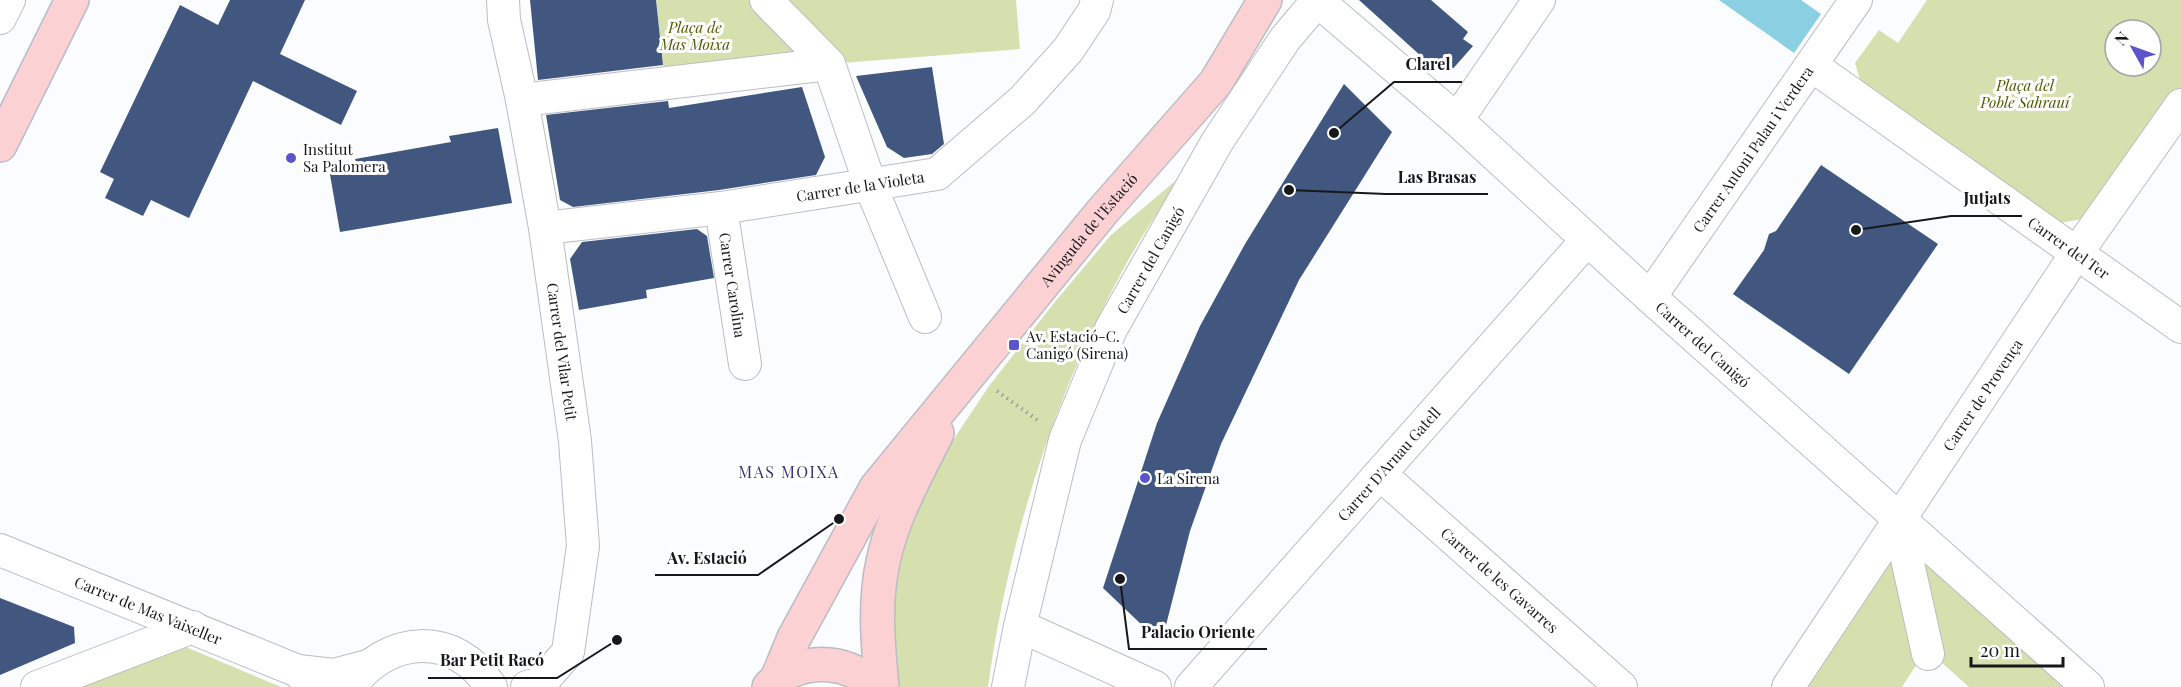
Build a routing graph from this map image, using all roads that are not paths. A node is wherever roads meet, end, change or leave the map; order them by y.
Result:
1 (9, 0) edge
2 (72, 0) edge
3 (503, 0) edge
4 (766, 0) edge
5 (1097, 0) edge
6 (1265, 0) edge
7 (1539, 0) edge
8 (1856, 0) edge
9 (1318, 1) edge
10 (0, 18) edge
11 (1285, 39) junction
12 (829, 64) junction
13 (1811, 65) junction
14 (1216, 82) junction
15 (522, 100) junction
16 (2181, 105) edge
17 (1457, 120) junction
18 (0, 145) edge
19 (871, 186) junction
20 (721, 208) junction
21 (545, 228) junction
22 (1587, 240) junction
23 (2076, 254) junction
24 (1650, 297) junction
25 (925, 317) dead end
26 (2181, 327) edge
27 (745, 364) dead end
28 (964, 377) junction
29 (1380, 474) junction
30 (1898, 518) junction
31 (0, 550) edge
32 (1020, 626) junction
33 (193, 627) junction
34 (1928, 654) dead end
35 (359, 676) edge
36 (305, 679) edge
37 (773, 683) edge
38 (37, 687) edge
39 (491, 687) edge
40 (527, 687) edge
41 (875, 687) edge
42 (882, 687) edge
43 (1008, 687) edge
44 (1155, 687) edge
45 (1191, 687) edge
46 (1621, 687) edge
47 (1788, 687) edge
48 (2088, 687) edge

1 - 10 street
2 - 18 street
3 - 15 street, Carrer del Vilar Petit
4 - 12 street
5 - 19 street, Carrer de la Violeta
6 - 14 street, Avinguda de l'Estació
7 - 17 street
8 - 13 street, Carrer Antoni Palau i Verdera
9 - 11 street, Carrer del Canigó
9 - 17 street, Carrer del Canigó
11 - 14 street, Avinguda de l'Estació
11 - 32 street, Carrer del Canigó
12 - 15 street
12 - 19 street
13 - 23 street, Carrer del Ter
13 - 24 street, Carrer Antoni Palau i Verdera
14 - 28 street, Avinguda de l'Estació
15 - 21 street, Carrer del Vilar Petit
16 - 23 street, Carrer de Provença
17 - 22 street, Carrer del Canigó
19 - 20 street, Carrer de la Violeta
19 - 25 street
20 - 21 street, Carrer de la Violeta
20 - 27 street, Carrer Carolina
21 - 40 street, Carrer del Vilar Petit
22 - 24 street, Carrer del Canigó
22 - 29 street, Carrer D'Arnau Gatell
23 - 26 street, Carrer del Ter
23 - 30 street, Carrer de Provença
24 - 30 street, Carrer del Canigó
28 - 37 street, Avinguda de l'Estació
28 - 42 street, Avinguda de l'Estació
29 - 45 street, Carrer D'Arnau Gatell
29 - 46 street, Carrer de les Gavarres
30 - 34 street
30 - 47 street, Carrer de Provença
30 - 48 street, Carrer del Canigó
31 - 33 street, Carrer de Mas Vaixeller
32 - 43 street, Carrer del Canigó
32 - 44 street
33 - 36 street, Carrer de Mas Vaixeller
33 - 38 street
35 - 36 street, Carrer de Mas Vaixeller
35 - 39 street, Carrer de Mas Vaixeller
37 - 41 street

